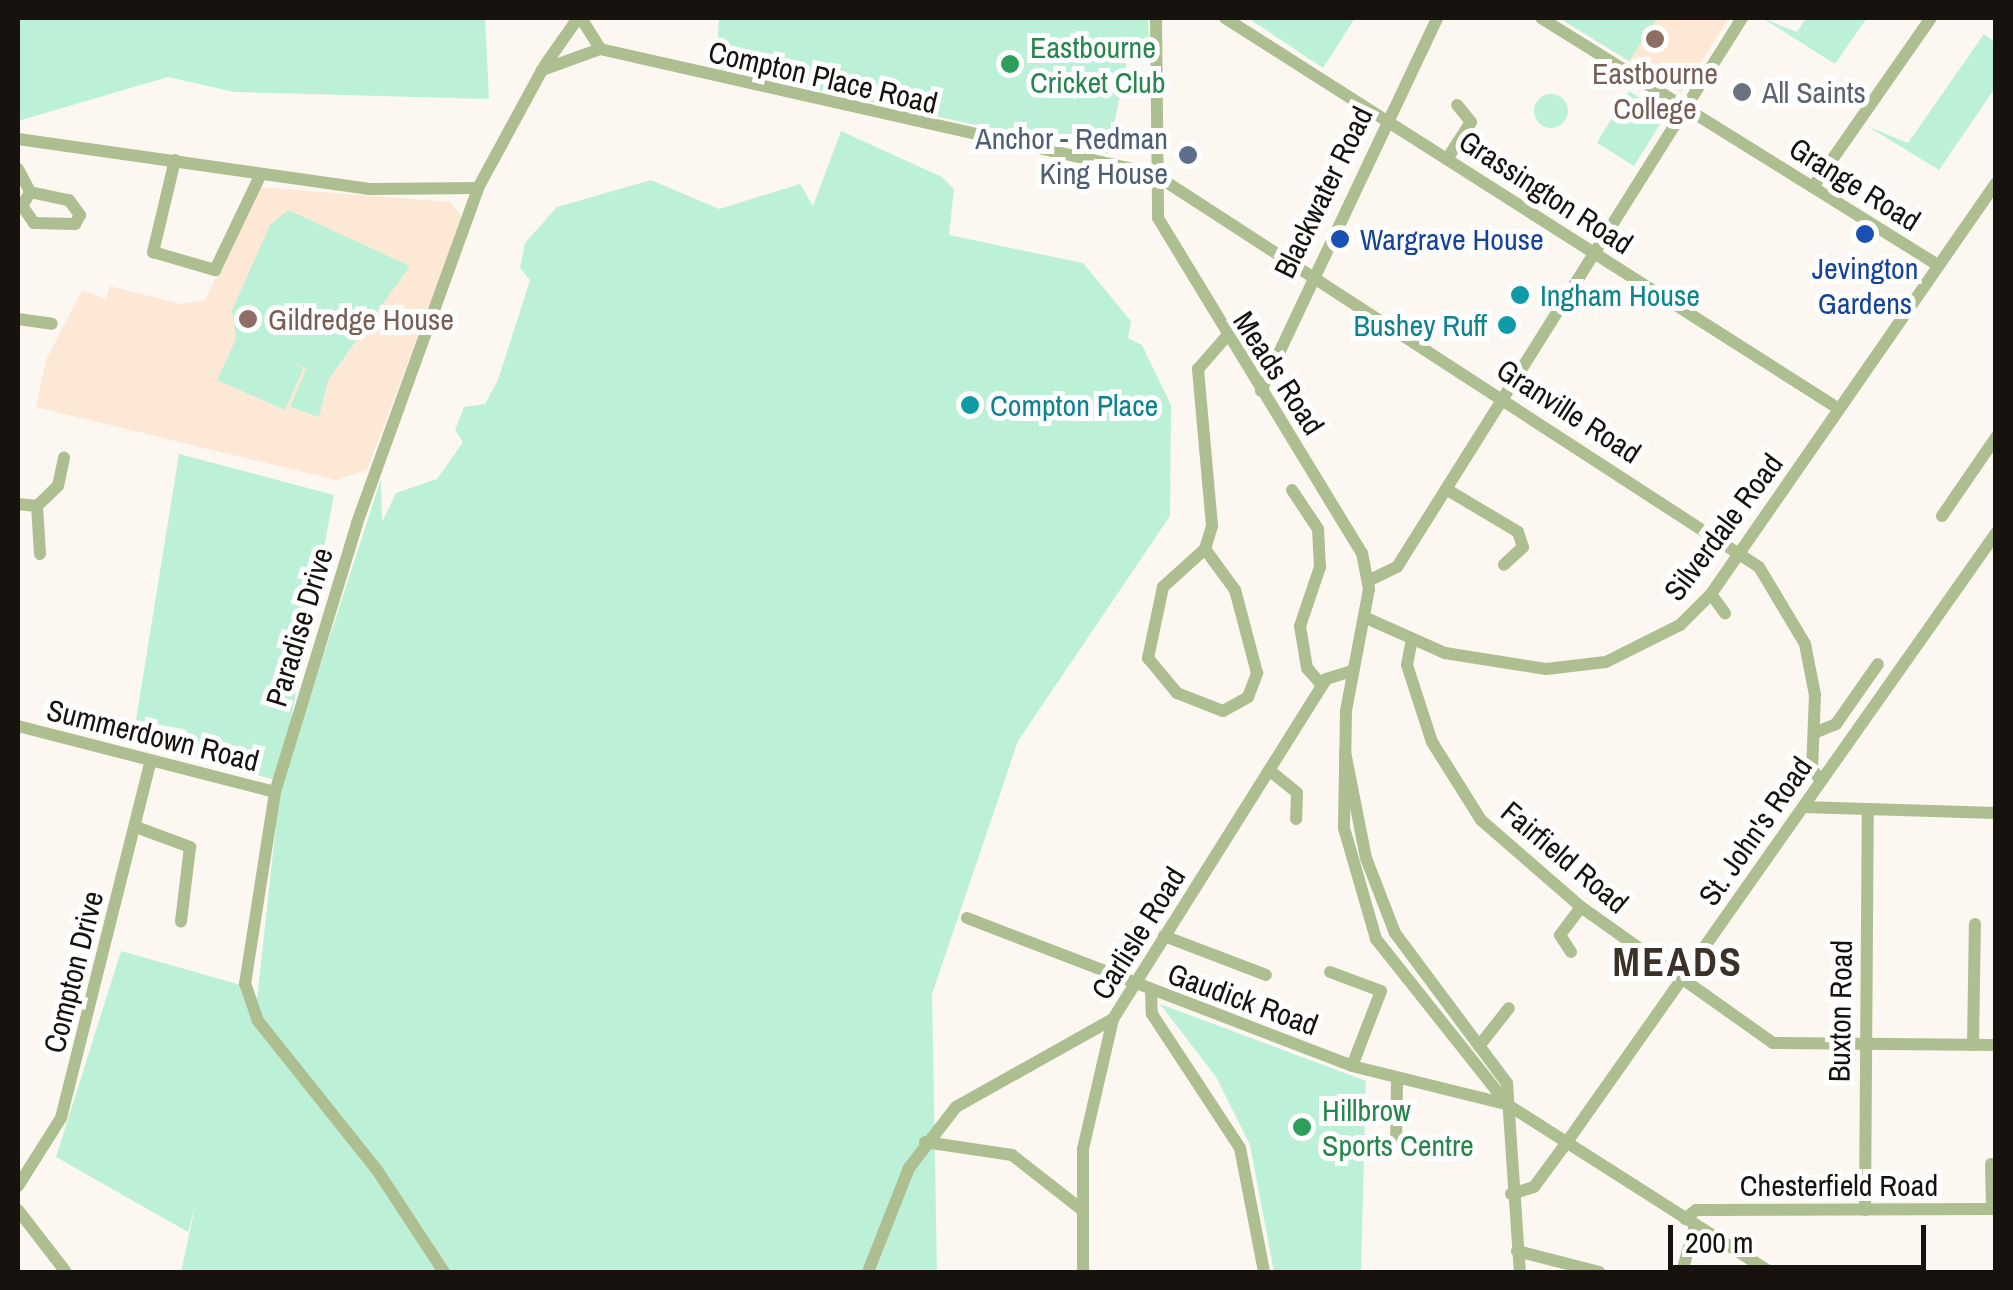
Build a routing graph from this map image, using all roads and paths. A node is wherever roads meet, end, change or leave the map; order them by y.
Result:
1 (579, 18) edge
2 (1156, 18) edge
3 (1225, 18) edge
4 (1437, 18) edge
5 (1541, 18) edge
6 (1742, 18) edge
7 (1932, 18) edge
8 (600, 50) junction
9 (542, 70) junction
10 (1457, 106) dead end
11 (1685, 107) junction
12 (1386, 120) junction
13 (18, 139) edge
14 (1447, 159) junction
15 (175, 160) junction
16 (18, 169) edge
17 (1154, 174) junction
18 (260, 176) junction
19 (1996, 182) edge
20 (1813, 187) junction
21 (478, 188) junction
22 (30, 192) dead end
23 (1594, 253) junction
24 (1938, 266) junction
25 (1312, 273) junction
26 (27, 317) edge
27 (52, 324) dead end
28 (1226, 337) junction
29 (1262, 392) junction
30 (1503, 398) junction
31 (1839, 409) junction
32 (1996, 437) edge
33 (64, 458) dead end
34 (1446, 488) junction
35 (1292, 490) dead end
36 (18, 504) edge
37 (37, 506) junction
38 (1942, 516) dead end
39 (1993, 543) edge
40 (1205, 549) junction
41 (1740, 552) junction
42 (40, 554) dead end
43 (1504, 564) dead end
44 (1368, 581) junction
45 (1711, 594) junction
46 (1725, 613) dead end
47 (1364, 616) junction
48 (1412, 639) junction
49 (1878, 664) dead end
50 (1353, 671) junction
51 (1322, 685) junction
52 (18, 726) edge
53 (1814, 732) junction
54 (1345, 752) junction
55 (151, 760) junction
56 (1269, 770) junction
57 (1822, 780) junction
58 (275, 792) junction
59 (1803, 806) junction
60 (1868, 812) junction
61 (1996, 814) edge
62 (1296, 819) dead end
63 (136, 827) junction
64 (1580, 908) junction
65 (967, 918) dead end
66 (181, 921) dead end
67 (1976, 924) dead end
68 (1164, 936) junction
69 (1570, 952) dead end
70 (1330, 972) dead end
71 (1266, 976) dead end
72 (1682, 979) junction
73 (1134, 984) junction
74 (1151, 991) junction
75 (1509, 1008) dead end
76 (1114, 1019) junction
77 (1864, 1045) junction
78 (1973, 1045) junction
79 (1996, 1045) edge
80 (1479, 1046) junction
81 (1352, 1066) junction
82 (1397, 1080) junction
83 (1508, 1105) junction
84 (925, 1142) junction
85 (1567, 1142) junction
86 (1396, 1145) dead end
87 (1991, 1164) dead end
88 (18, 1186) edge
89 (1511, 1194) junction
90 (1080, 1209) junction
91 (1994, 1209) edge
92 (18, 1210) edge
93 (1865, 1210) junction
94 (1690, 1222) junction
95 (1517, 1252) junction
96 (66, 1272) edge
97 (444, 1272) edge
98 (868, 1272) edge
99 (1083, 1272) edge
100 (1264, 1272) edge
101 (1520, 1272) edge
102 (1599, 1272) edge
103 (1682, 1272) edge
104 (1770, 1272) edge

1 - 8 street
1 - 9 street
2 - 17 street, Meads Road
3 - 12 street, Grassington Road
4 - 12 street, Blackwater Road
5 - 11 street, Grange Road
6 - 11 street
7 - 20 street
8 - 9 street
8 - 17 street, Compton Place Road
9 - 21 street
10 - 14 street
11 - 20 street, Grange Road
11 - 23 street
12 - 14 street, Grassington Road
12 - 25 street, Blackwater Road
13 - 15 street
14 - 23 street, Grassington Road
15 - 18 street
15 - 18 street
16 - 22 street
17 - 25 street, Granville Road
17 - 28 street, Meads Road
18 - 21 street
19 - 24 street, Silverdale Road
20 - 24 street, Grange Road
21 - 58 street, Paradise Drive
23 - 30 street
23 - 31 street, Grassington Road
24 - 31 street, Silverdale Road
25 - 29 street, Blackwater Road
25 - 30 street, Granville Road
26 - 27 street
28 - 29 street, Meads Road
28 - 40 street
29 - 44 street, Meads Road
30 - 34 street
30 - 41 street, Granville Road
31 - 41 street, Silverdale Road
32 - 38 street
33 - 37 street
34 - 43 street
34 - 44 street
35 - 51 street
36 - 37 street
37 - 42 street
39 - 57 street, St. John's Road
40 - 40 street
41 - 45 street, Silverdale Road
41 - 53 street, Granville Road
44 - 47 street, Meads Road
45 - 46 street
45 - 48 street, Silverdale Road
47 - 48 street, Silverdale Road
47 - 50 street, Meads Road
48 - 64 street, Fairfield Road
49 - 53 street
50 - 51 street
50 - 54 street, Meads Road
51 - 56 street, Carlisle Road
52 - 55 street, Summerdown Road
53 - 57 street, Granville Road
54 - 80 street, Meads Road
54 - 83 street, Meads Road
55 - 58 street, Summerdown Road
55 - 63 street, Compton Drive
56 - 62 street
56 - 68 street, Carlisle Road
57 - 59 street, St. John's Road
58 - 97 street, Paradise Drive
59 - 60 street
59 - 72 street, St. John's Road
60 - 61 street
60 - 77 street, Buxton Road
63 - 66 street
63 - 88 street, Compton Drive
64 - 69 street
64 - 72 street, Fairfield Road
65 - 73 street, Gaudick Road
67 - 78 street
68 - 71 street
68 - 73 street, Carlisle Road
70 - 81 street
72 - 77 street, Fairfield Road
72 - 85 street, St. John's Road
73 - 74 street, Gaudick Road
73 - 76 street, Carlisle Road
74 - 81 street, Gaudick Road
74 - 100 street
75 - 80 street
76 - 84 street
76 - 90 street, Carlisle Road
77 - 78 street, Fairfield Road
77 - 93 street, Buxton Road
78 - 79 street, Fairfield Road
80 - 83 street, Meads Road
81 - 82 street, Gaudick Road
82 - 83 street, Gaudick Road
82 - 86 street
83 - 85 street
83 - 89 street, Meads Road
84 - 90 street
84 - 98 street
85 - 89 street, St. John's Road
85 - 94 street
87 - 91 street
89 - 95 street, Meads Road
90 - 99 street, Carlisle Road
91 - 93 street, Chesterfield Road
92 - 96 street
93 - 94 street, Chesterfield Road
94 - 103 street
94 - 104 street
95 - 101 street, Meads Road
95 - 102 street

